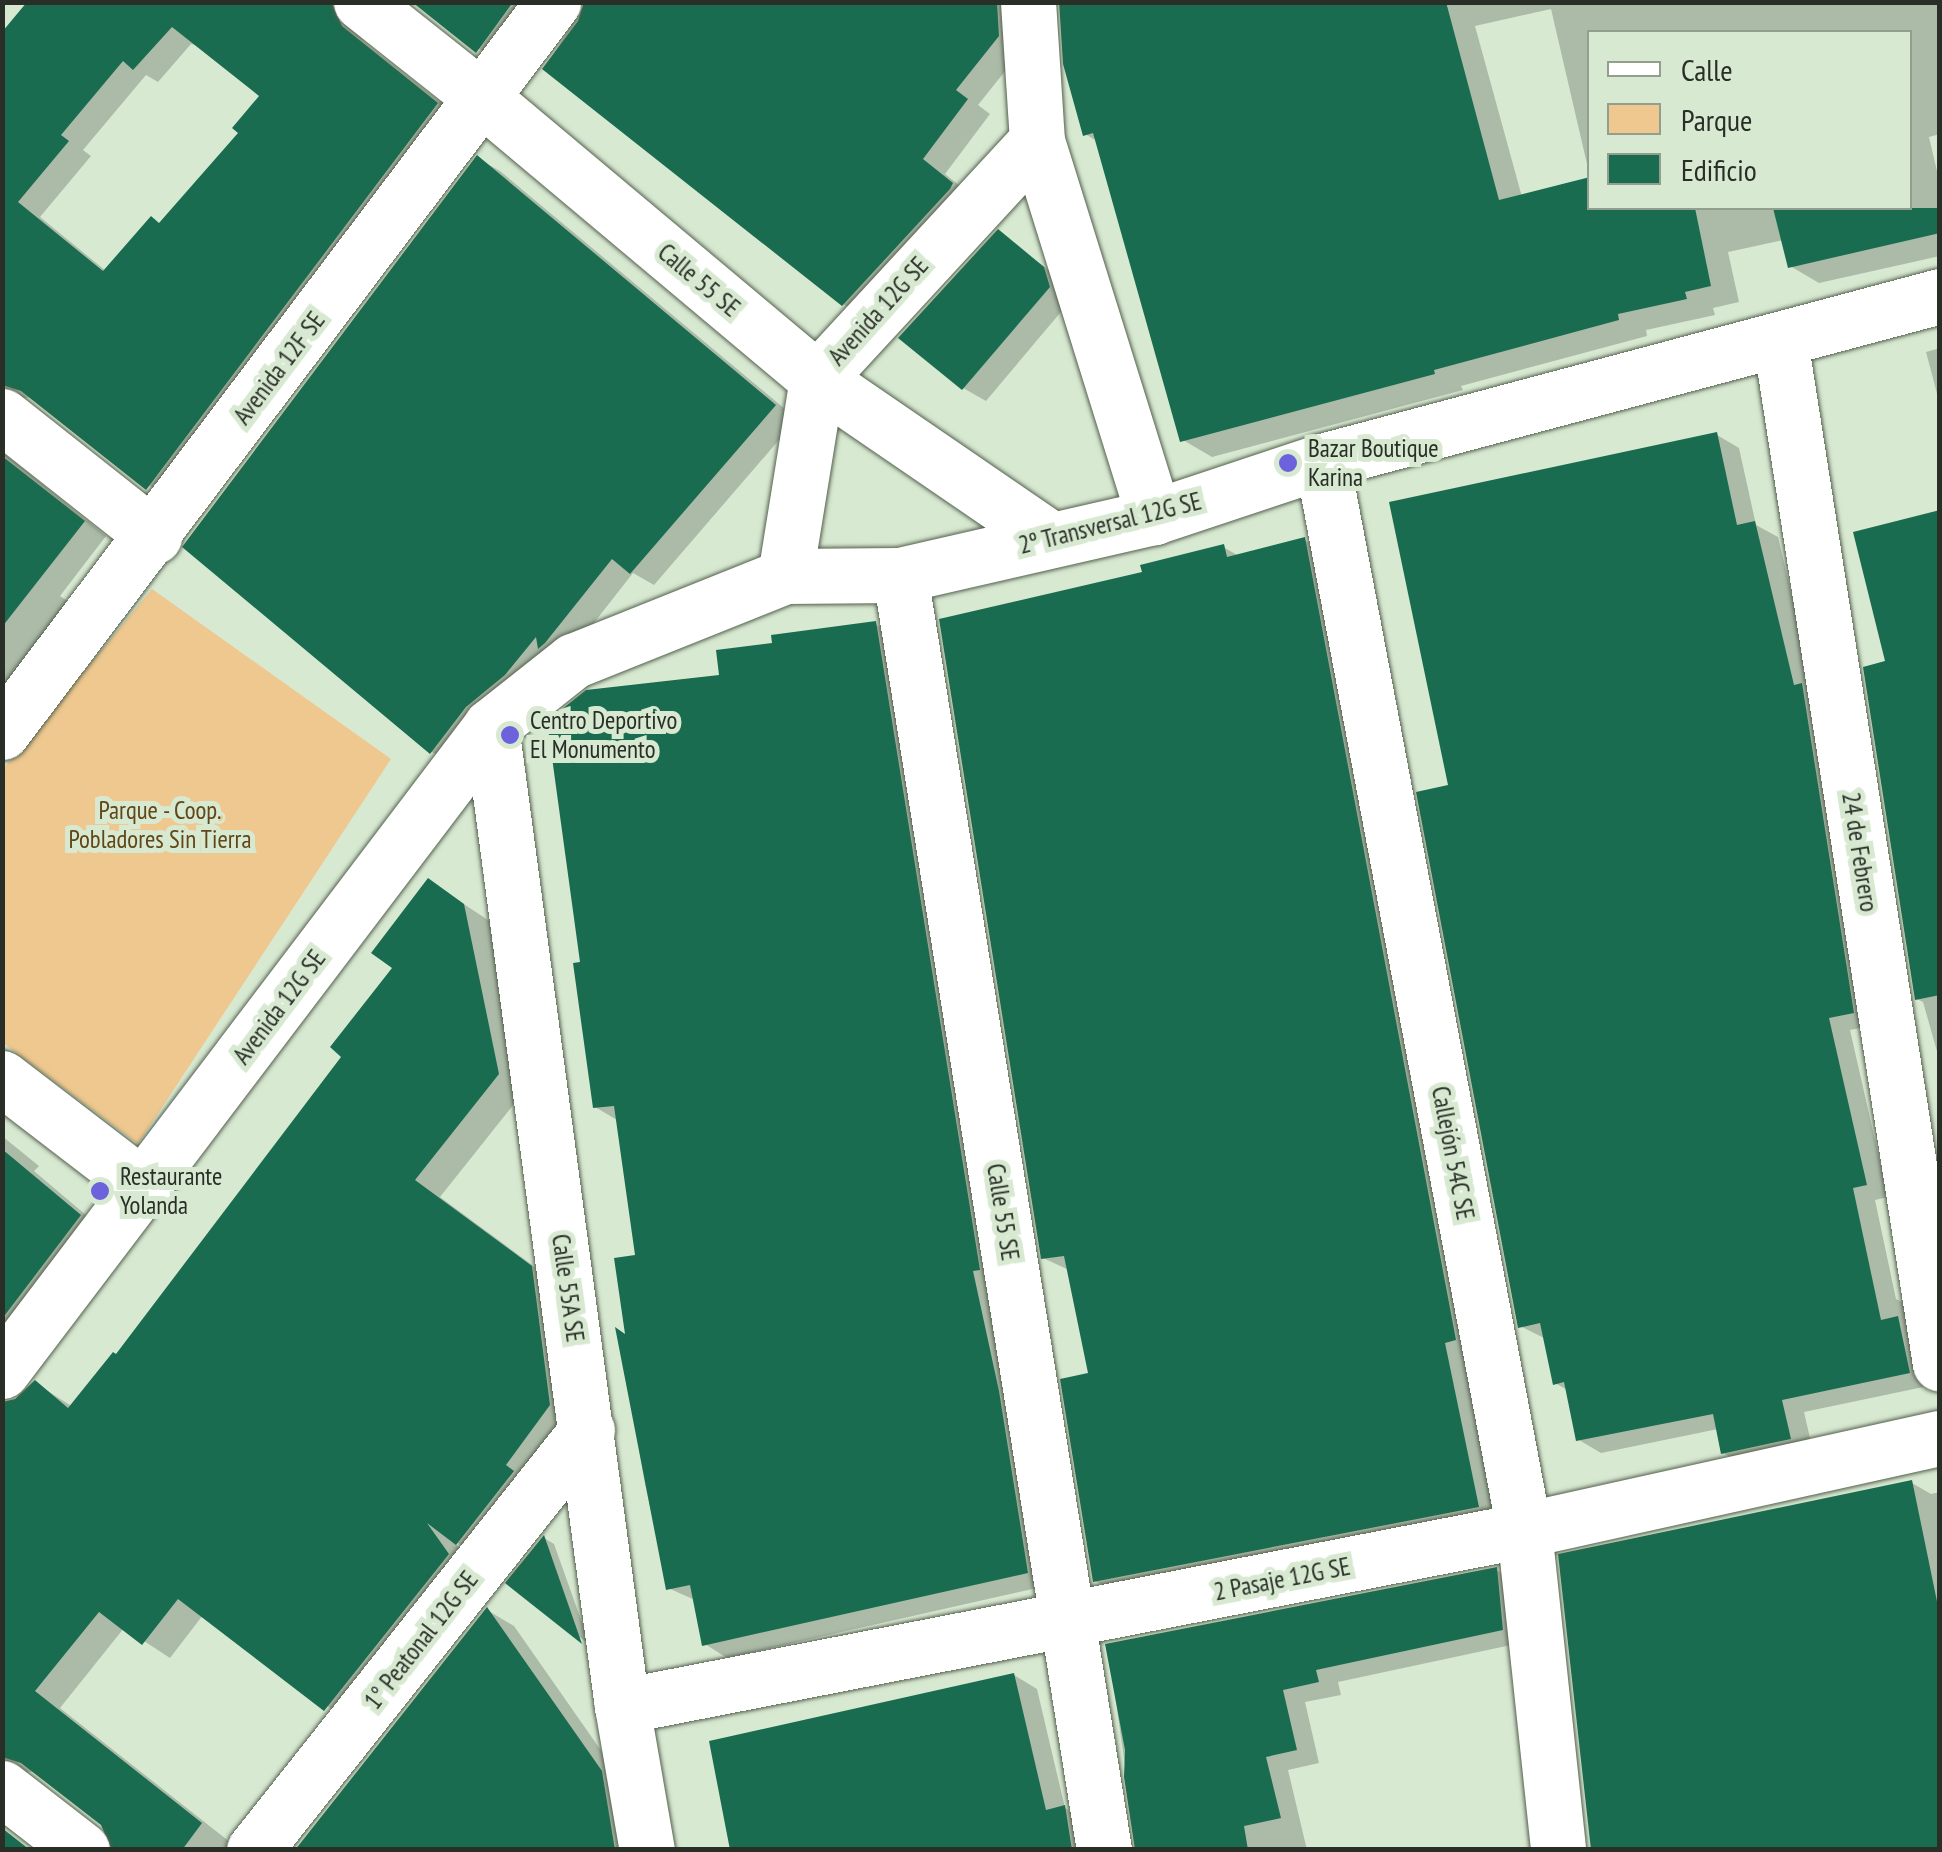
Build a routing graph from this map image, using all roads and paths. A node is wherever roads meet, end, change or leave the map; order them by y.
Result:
1 (361, 2) edge
2 (553, 2) edge
3 (1028, 2) edge
4 (481, 97) junction
5 (1036, 142) junction
6 (1940, 296) edge
7 (1780, 340) junction
8 (816, 379) junction
9 (2, 416) edge
10 (1322, 461) junction
11 (1154, 517) junction
12 (154, 536) junction
13 (1051, 539) junction
14 (785, 576) junction
15 (900, 576) junction
16 (573, 662) joint
17 (491, 726) junction
18 (2, 732) edge
19 (2, 1078) edge
20 (143, 1186) junction
21 (1939, 1353) edge
22 (2, 1371) edge
23 (587, 1430) junction
24 (1940, 1438) edge
25 (1524, 1530) junction
26 (1069, 1622) junction
27 (622, 1706) junction
28 (2, 1788) edge
29 (82, 1850) edge
30 (254, 1850) edge
31 (647, 1850) edge
32 (1104, 1850) edge
33 (1558, 1850) edge

1 - 4 street, Calle 55 SE
2 - 4 street, Avenida 12F SE
3 - 5 street
4 - 8 street, Calle 55 SE
4 - 12 street, Avenida 12F SE
5 - 8 street, Avenida 12G SE
5 - 11 street
6 - 7 street, 2º Transversal 12G SE
7 - 10 street, 2º Transversal 12G SE
7 - 21 street, 24 de Febrero
8 - 13 street, Calle 55 SE
8 - 14 street, Avenida 12G SE
9 - 12 street
10 - 11 street, 2º Transversal 12G SE
10 - 25 street, Callejón 54C SE
11 - 13 street, 2º Transversal 12G SE
12 - 18 street, Avenida 12F SE
13 - 15 street, 2º Transversal 12G SE
14 - 15 street, 2º Transversal 12G SE
14 - 16 street, 2º Transversal 12G SE
15 - 26 street, Calle 55 SE
16 - 17 street, Avenida 12G SE
17 - 20 street, Avenida 12G SE
17 - 23 street, Calle 55A SE
19 - 20 street
20 - 22 street, Avenida 12G SE
23 - 27 street, Calle 55A SE
23 - 30 street, 1° Peatonal 12G SE
24 - 25 street, 2 Pasaje 12G SE
25 - 26 street, 2 Pasaje 12G SE
25 - 33 street, Callejón 54C SE
26 - 27 street, 2 Pasaje 12G SE
26 - 32 street, Calle 55 SE
27 - 31 street, Calle 55A SE
28 - 29 street

